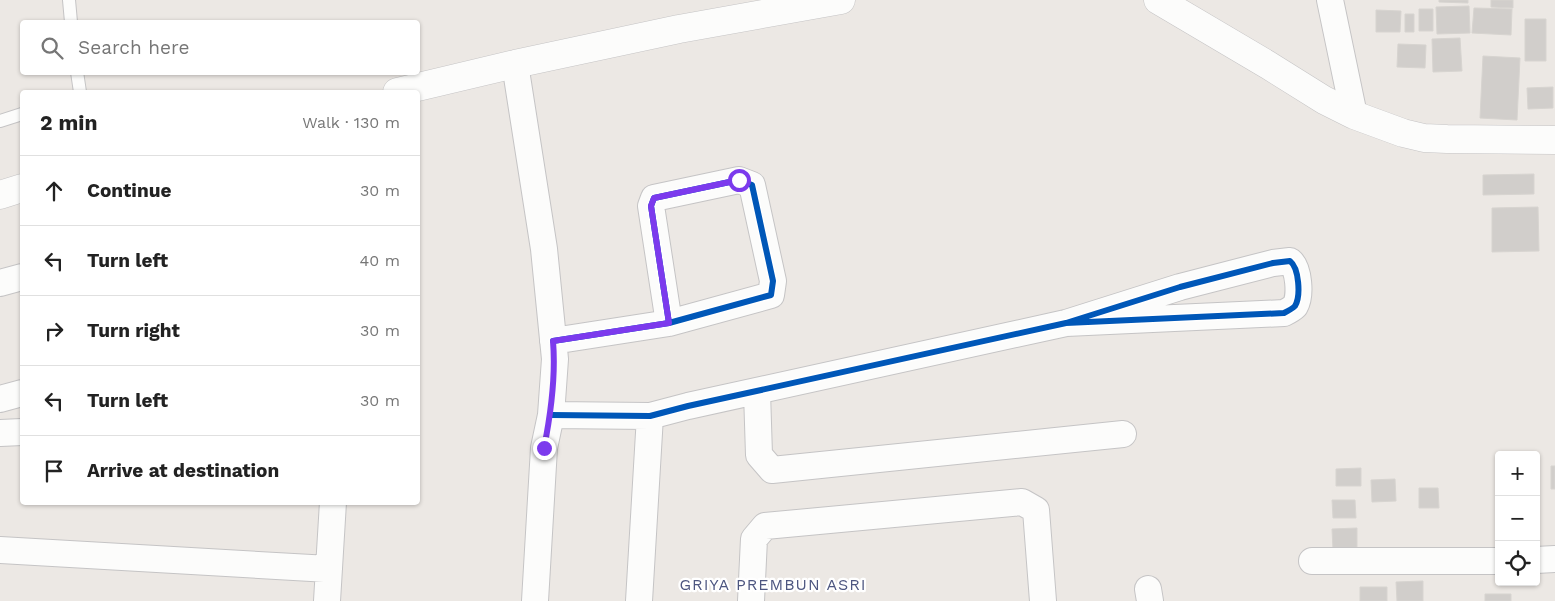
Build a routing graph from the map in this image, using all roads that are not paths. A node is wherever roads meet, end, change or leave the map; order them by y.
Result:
1 (69, 0) edge
2 (841, 0) edge
3 (1158, 0) edge
4 (1330, 0) edge
5 (71, 20) edge
6 (514, 64) junction
7 (77, 75) edge
8 (80, 90) edge
9 (405, 90) edge
10 (20, 115) edge
11 (1354, 116) junction
12 (0, 121) edge
13 (1555, 140) edge
14 (20, 189) edge
15 (0, 195) edge
16 (20, 278) edge
17 (0, 283) edge
18 (669, 323) junction
19 (1066, 323) junction
20 (553, 341) junction
21 (757, 392) junction
22 (20, 394) edge
23 (0, 399) edge
24 (551, 415) junction
25 (650, 416) junction
26 (0, 432) edge
27 (20, 432) edge
28 (1123, 434) dead end
29 (333, 505) edge
30 (0, 550) edge
31 (1555, 559) edge
32 (1540, 560) edge
33 (1312, 561) dead end
34 (1495, 561) edge
35 (329, 568) junction
36 (327, 601) edge
37 (535, 601) edge
38 (639, 601) edge
39 (751, 601) edge
40 (1038, 601) edge

1 - 5 lane
2 - 6 street
3 - 11 street
4 - 11 street
6 - 9 street
6 - 20 street
7 - 8 lane
10 - 12 lane
11 - 13 street
14 - 15 street
16 - 17 street
18 - 18 street
18 - 20 street
19 - 19 street
19 - 21 street
20 - 24 street
21 - 25 street
21 - 28 street
22 - 23 street
24 - 25 street
24 - 37 street
25 - 38 street
26 - 27 street
29 - 35 street
30 - 35 street
31 - 32 street
33 - 34 street
35 - 36 street
39 - 40 street

